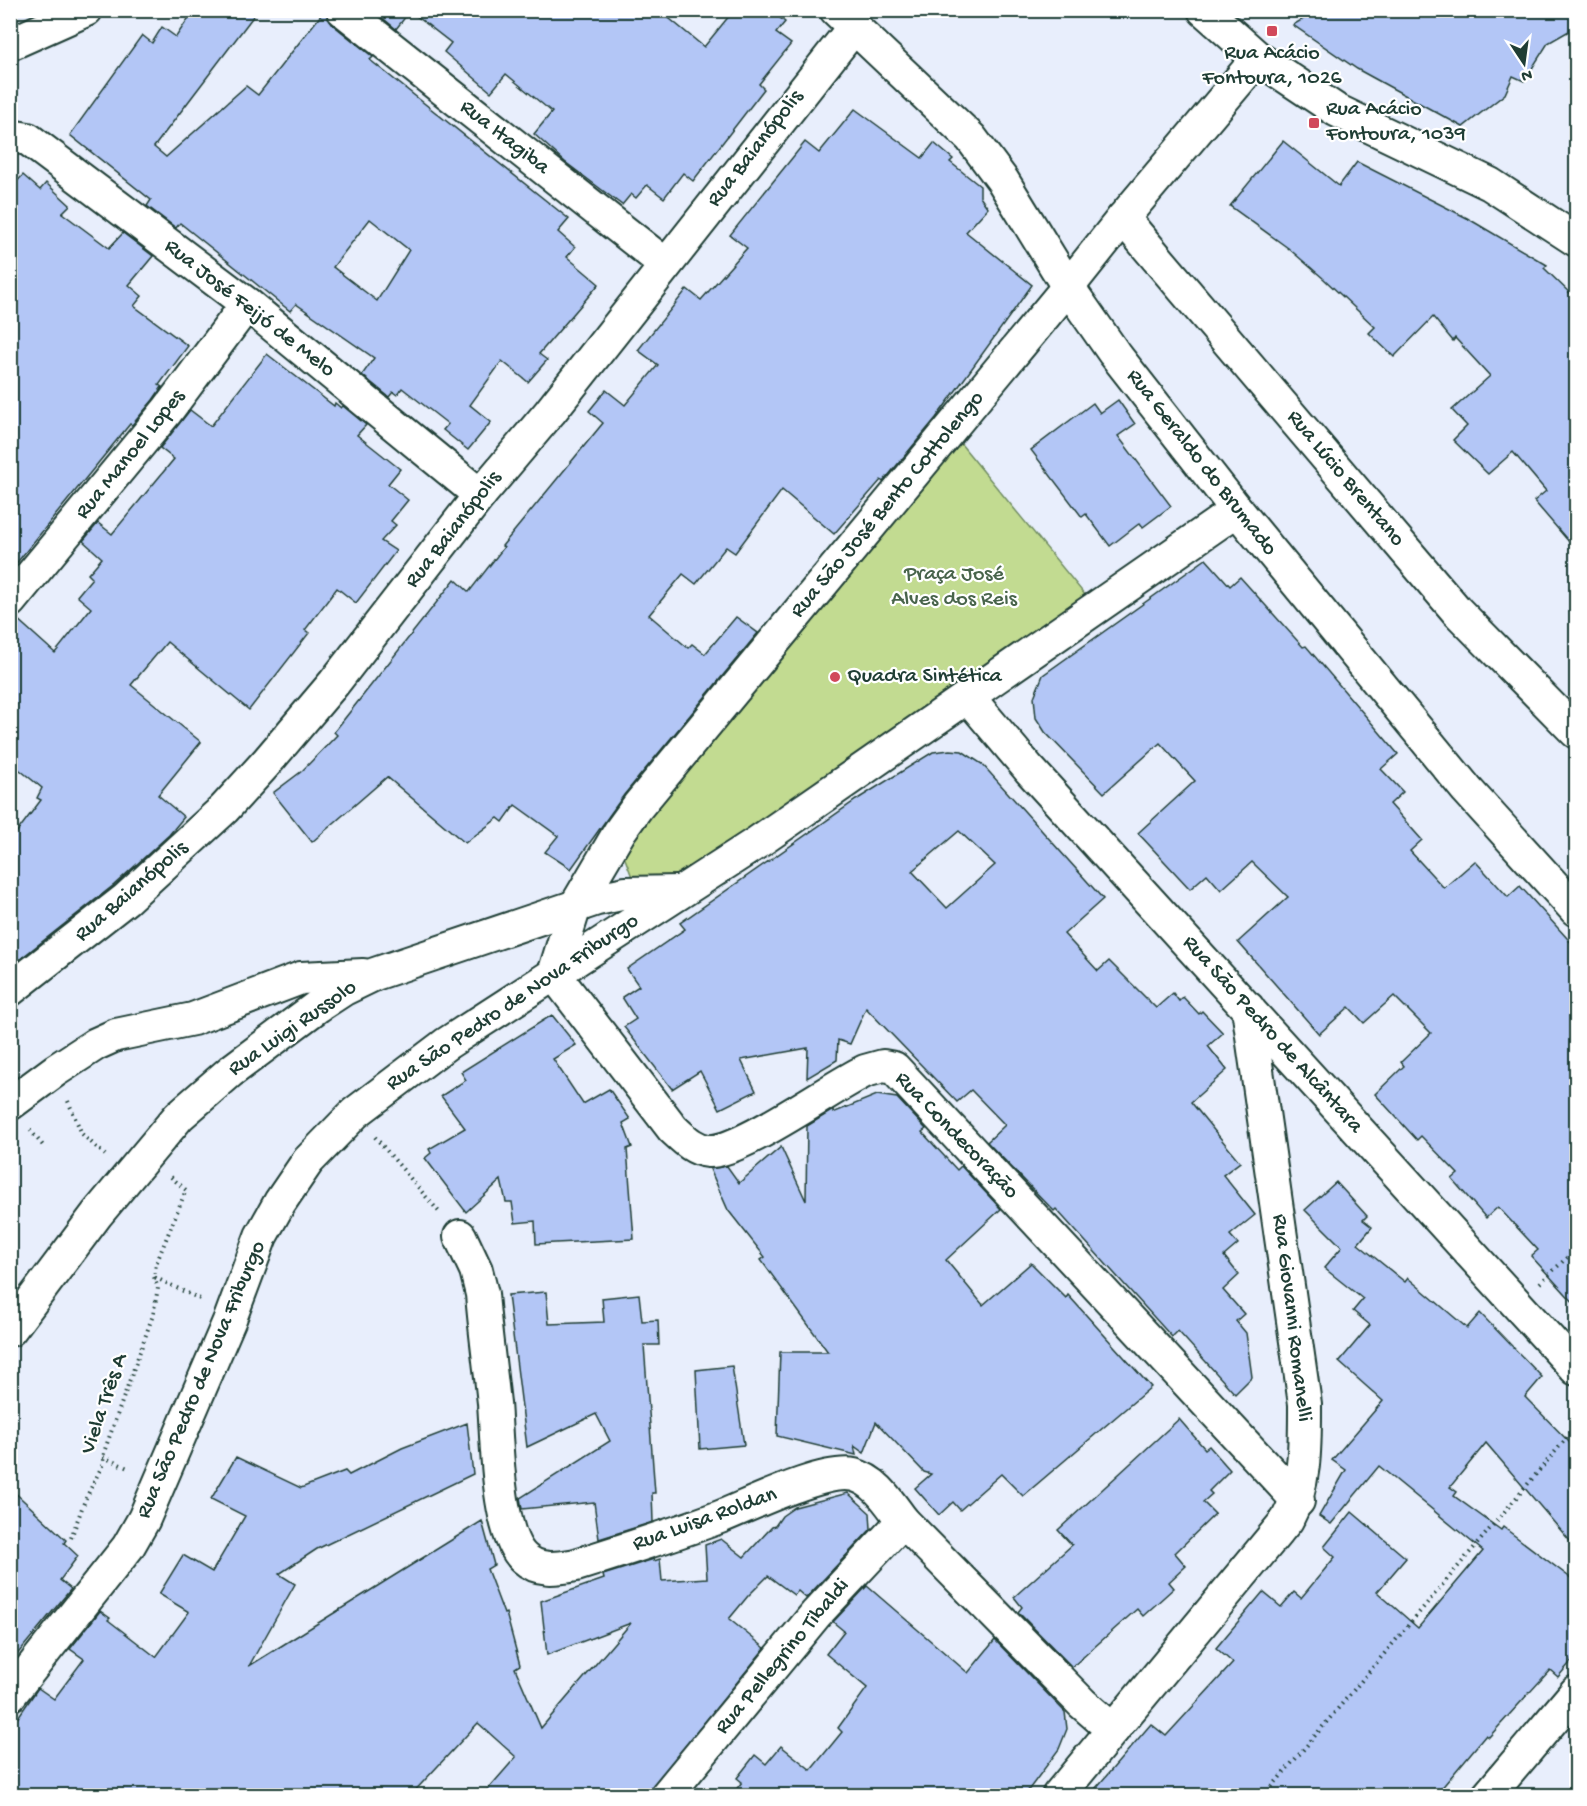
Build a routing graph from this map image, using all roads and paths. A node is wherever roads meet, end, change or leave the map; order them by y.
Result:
1 (86, 10) edge
2 (343, 10) edge
3 (1204, 10) edge
4 (845, 19) edge
5 (10, 44) edge
6 (1258, 58) junction
7 (11, 138) edge
8 (1123, 218) junction
9 (1576, 240) edge
10 (665, 264) junction
11 (1068, 288) junction
12 (246, 304) junction
13 (480, 495) junction
14 (1237, 510) junction
15 (10, 602) edge
16 (969, 698) junction
17 (1576, 732) edge
18 (679, 892) junction
19 (574, 909) junction
20 (1576, 910) edge
21 (375, 974) junction
22 (555, 974) junction
23 (10, 990) edge
24 (1248, 1008) junction
25 (56, 1070) junction
26 (10, 1104) edge
27 (355, 1113) junction
28 (135, 1168) junction
29 (460, 1236) joint
30 (1576, 1249) edge
31 (154, 1277) junction
32 (1518, 1304) junction
33 (230, 1319) junction
34 (10, 1330) edge
35 (1576, 1369) edge
36 (1576, 1427) edge
37 (1298, 1501) junction
38 (903, 1521) junction
39 (71, 1538) dead end
40 (1576, 1692) edge
41 (10, 1695) edge
42 (1113, 1730) junction
43 (666, 1796) edge
44 (1058, 1796) edge
45 (1264, 1796) edge
46 (1488, 1796) edge

1 - 5 street
2 - 10 street, Rua Itagiba
3 - 6 street
4 - 10 street, Rua Baianópolis
4 - 11 street, Rua Geraldo do Brumado
6 - 8 street, Rua São José Bento Cottolengo
6 - 9 street
7 - 12 street, Rua José Feijó de Melo
8 - 11 street, Rua São José Bento Cottolengo
8 - 17 street, Rua Lúcio Brentano
10 - 13 street, Rua Baianópolis
11 - 14 street, Rua Geraldo do Brumado
11 - 19 street, Rua São José Bento Cottolengo
12 - 13 street, Rua José Feijó de Melo
12 - 15 street, Rua Manoel Lopes
13 - 23 street, Rua Baianópolis
14 - 16 street, Rua São Pedro de Nova Friburgo
14 - 20 street, Rua Geraldo do Brumado
16 - 18 street, Rua São Pedro de Nova Friburgo
16 - 24 street, Rua São Pedro de Alcântara
18 - 19 street, Rua Luigi Russolo
18 - 22 street, Rua São Pedro de Nova Friburgo
19 - 21 street, Rua Luigi Russolo
19 - 22 street, Rua São José Bento Cottolengo
21 - 25 street
21 - 28 street, Rua Luigi Russolo
22 - 27 street, Rua São Pedro de Nova Friburgo
22 - 37 street, Rua Condecoração
24 - 32 street, Rua São Pedro de Alcântara
24 - 37 street, Rua Giovanni Romanelli
25 - 26 street
25 - 28 path
27 - 29 path
27 - 33 street, Rua São Pedro de Nova Friburgo
28 - 31 path, Viela Três A
28 - 34 street, Rua Luigi Russolo
29 - 38 street, Rua Luisa Roldan
30 - 32 path
31 - 33 path
31 - 39 path, Viela Três A
32 - 35 street, Rua São Pedro de Alcântara
33 - 41 street, Rua São Pedro de Nova Friburgo
36 - 45 path
37 - 42 street, Rua Giovanni Romanelli
38 - 42 street, Rua Luisa Roldan
38 - 43 street, Rua Pellegrino Tibaldi
40 - 46 street
42 - 44 street, Rua Giovanni Romanelli

